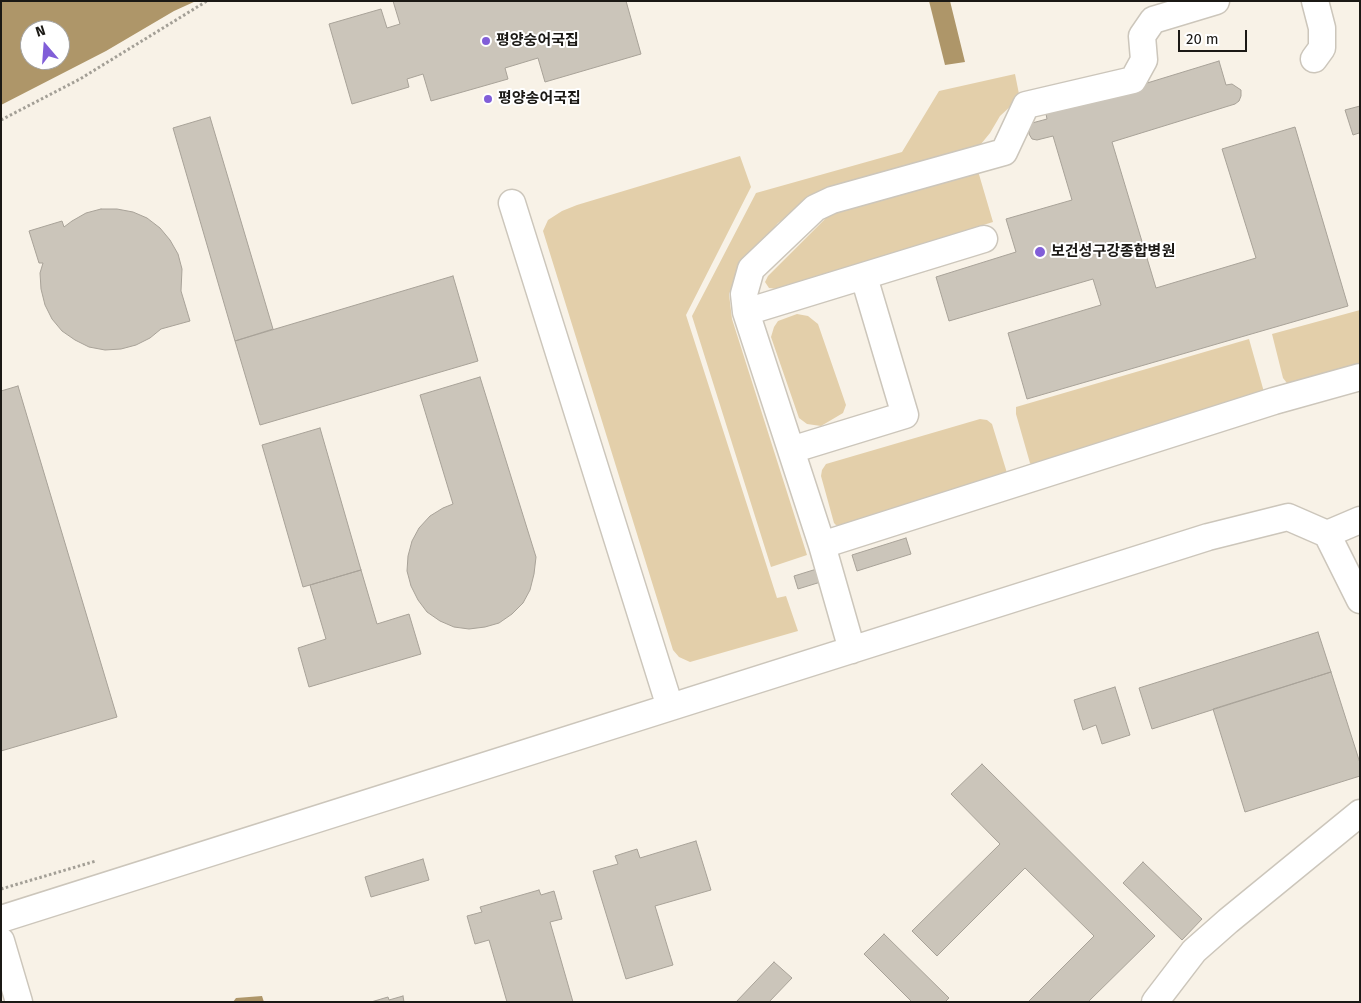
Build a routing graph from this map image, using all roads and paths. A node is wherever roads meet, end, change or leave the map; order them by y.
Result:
1 (208, 1) edge
2 (1216, 1) edge
3 (1315, 1) edge
4 (1314, 59) dead end
5 (1, 120) edge
6 (512, 203) dead end
7 (984, 239) dead end
8 (864, 277) junction
9 (746, 312) junction
10 (1360, 377) edge
11 (791, 450) junction
12 (1360, 520) edge
13 (1327, 534) junction
14 (822, 545) junction
15 (1360, 600) edge
16 (852, 650) junction
17 (670, 708) junction
18 (1360, 813) edge
19 (1, 919) edge
20 (1, 941) edge
21 (19, 1002) edge
22 (1155, 1002) edge

1 - 5 path
2 - 9 street
3 - 4 street
6 - 17 street
7 - 8 street
8 - 9 street
8 - 11 street
9 - 11 street
10 - 14 street
11 - 14 street
12 - 13 street
13 - 15 street
13 - 16 street
14 - 16 street
16 - 17 street
17 - 19 street
18 - 22 street
20 - 21 street

